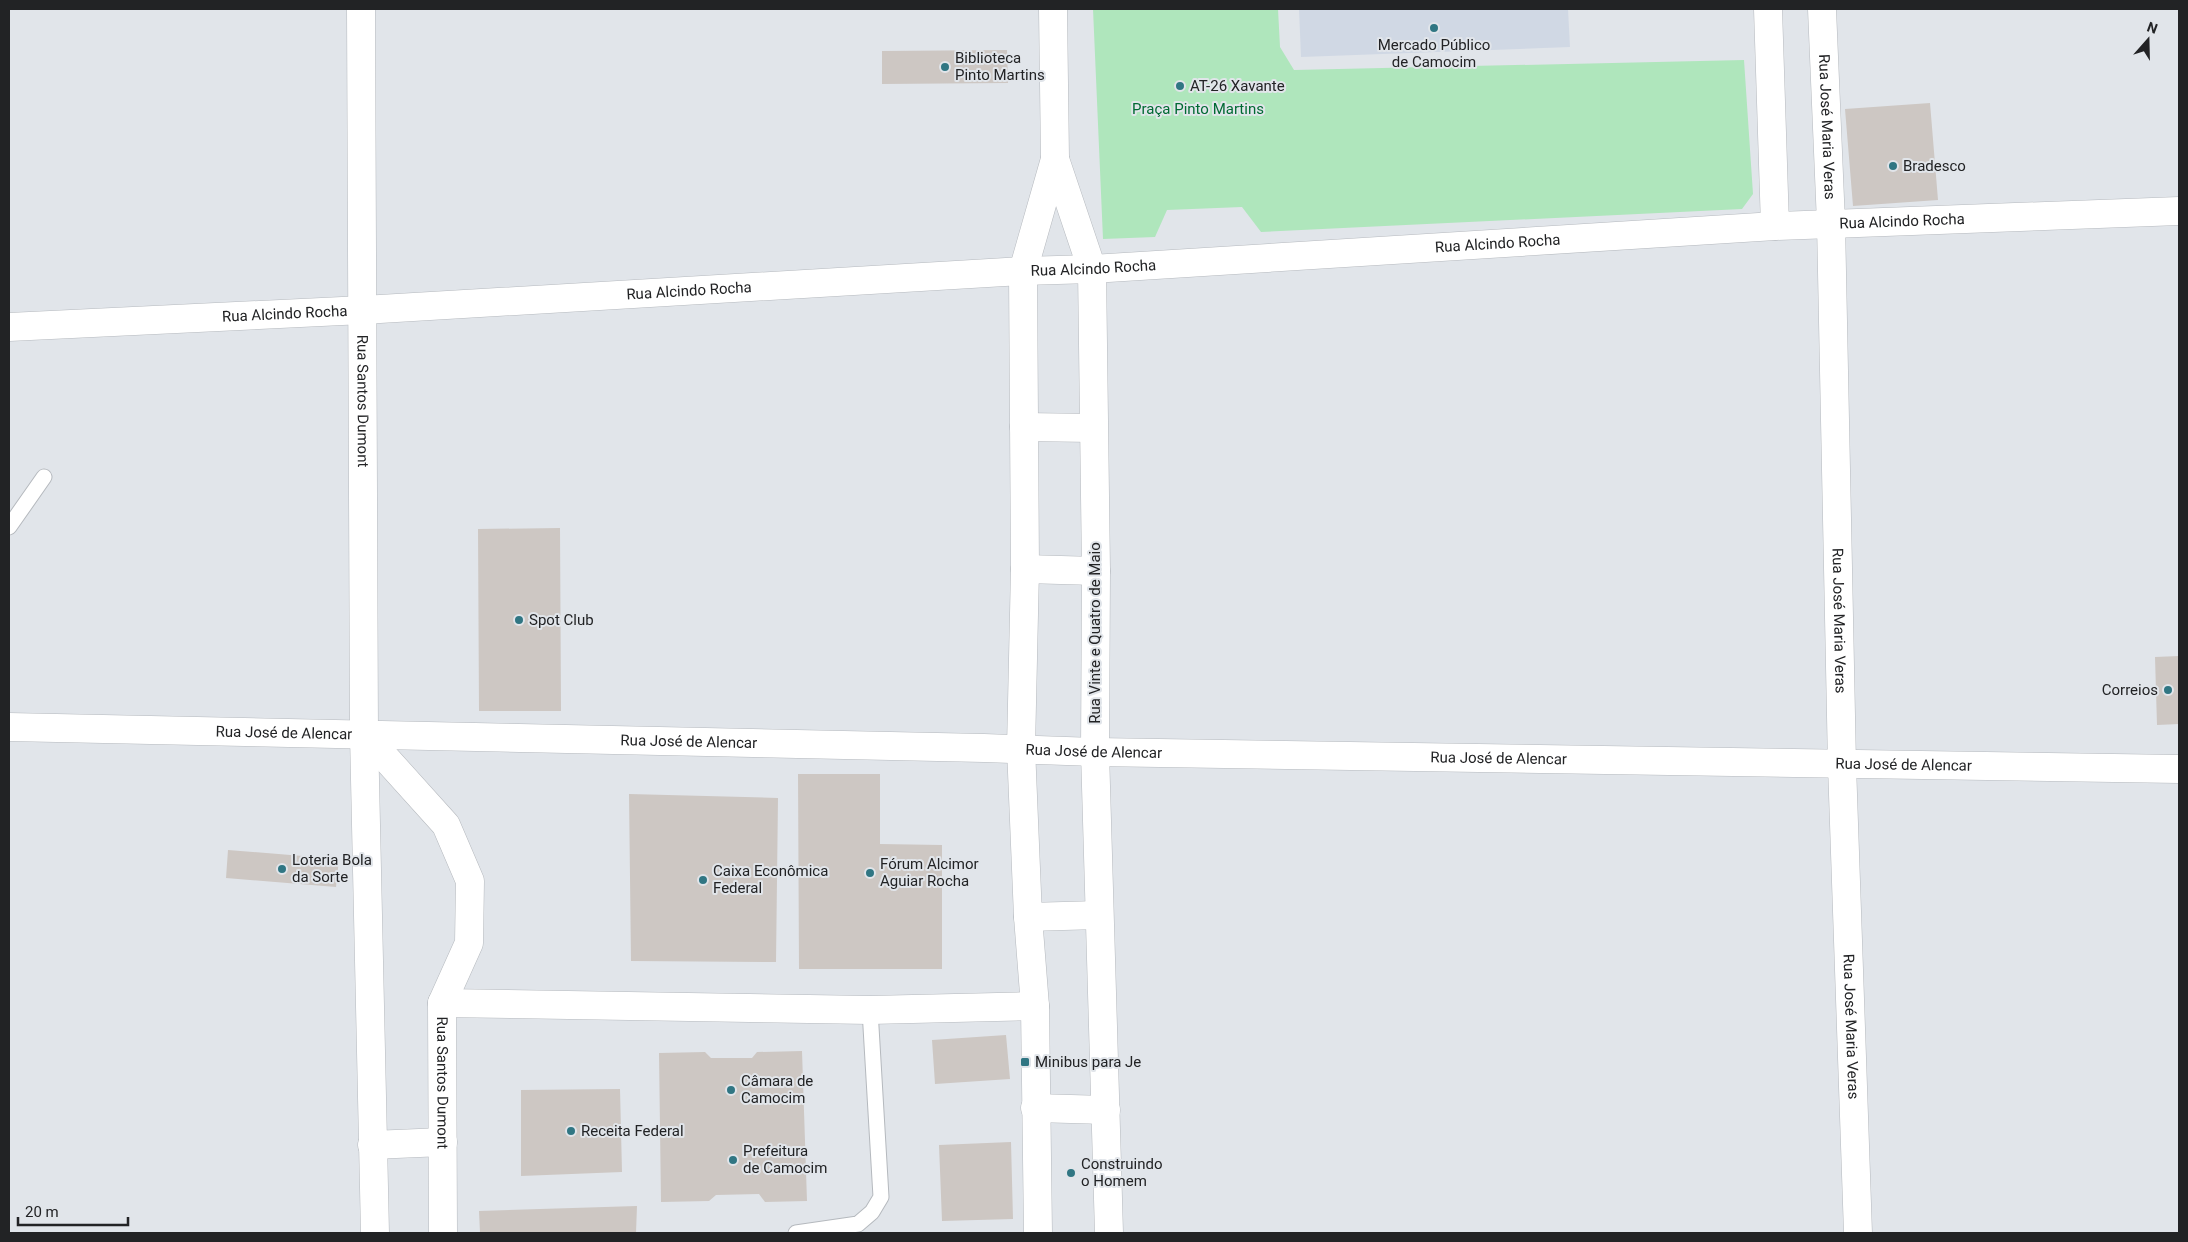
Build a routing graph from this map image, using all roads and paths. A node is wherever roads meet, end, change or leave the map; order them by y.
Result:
1 (361, 9) edge
2 (1054, 9) edge
3 (1768, 9) edge
4 (1822, 9) edge
5 (1055, 159) junction
6 (2179, 211) edge
7 (1831, 224) junction
8 (1775, 226) junction
9 (1092, 269) junction
10 (1023, 270) junction
11 (363, 310) junction
12 (9, 327) edge
13 (1024, 428) junction
14 (1093, 428) junction
15 (44, 477) dead end
16 (9, 527) edge
17 (1025, 569) junction
18 (1096, 571) junction
19 (9, 727) edge
20 (364, 734) junction
21 (1020, 748) junction
22 (1096, 752) junction
23 (1842, 765) junction
24 (2179, 769) edge
25 (1099, 915) junction
26 (1028, 917) junction
27 (442, 1003) junction
28 (1035, 1006) junction
29 (870, 1010) junction
30 (1036, 1108) junction
31 (1106, 1110) junction
32 (443, 1142) junction
33 (372, 1145) junction
34 (375, 1233) edge
35 (443, 1233) edge
36 (796, 1233) edge
37 (1038, 1233) edge
38 (1109, 1233) edge
39 (1858, 1233) edge

1 - 11 street, Rua Santos Dumont
2 - 5 street, Rua Vinte e Quatro de Maio
3 - 8 street
4 - 7 street, Rua José Maria Veras
5 - 9 street, Rua Vinte e Quatro de Maio
5 - 10 street, Rua Vinte e Quatro de Maio
6 - 7 street, Rua Alcindo Rocha
7 - 8 street, Rua Alcindo Rocha
7 - 23 street, Rua José Maria Veras
8 - 9 street, Rua Alcindo Rocha
9 - 10 street, Rua Alcindo Rocha
9 - 14 street, Rua Vinte e Quatro de Maio
10 - 11 street, Rua Alcindo Rocha
10 - 13 street, Rua Vinte e Quatro de Maio
11 - 12 street, Rua Alcindo Rocha
11 - 20 street, Rua Santos Dumont
13 - 14 street
13 - 17 street, Rua Vinte e Quatro de Maio
14 - 18 street, Rua Vinte e Quatro de Maio
15 - 16 lane
17 - 18 street
17 - 21 street, Rua Vinte e Quatro de Maio
18 - 22 street, Rua Vinte e Quatro de Maio
19 - 20 street, Rua José de Alencar
20 - 21 street, Rua José de Alencar
20 - 27 street, Rua Santos Dumont
20 - 33 street, Rua Santos Dumont
21 - 22 street, Rua José de Alencar
21 - 26 street, Rua Vinte e Quatro de Maio
22 - 23 street, Rua José de Alencar
22 - 25 street, Rua Vinte e Quatro de Maio
23 - 24 street, Rua José de Alencar
23 - 39 street, Rua José Maria Veras
25 - 26 street
25 - 31 street, Rua Vinte e Quatro de Maio
26 - 28 street, Rua Vinte e Quatro de Maio
27 - 29 street
27 - 32 street, Rua Santos Dumont
28 - 29 street
28 - 30 street, Rua Vinte e Quatro de Maio
29 - 36 lane
30 - 31 street
30 - 37 street, Rua Vinte e Quatro de Maio
31 - 38 street, Rua Vinte e Quatro de Maio
32 - 33 street
32 - 35 street, Rua Santos Dumont
33 - 34 street, Rua Santos Dumont

